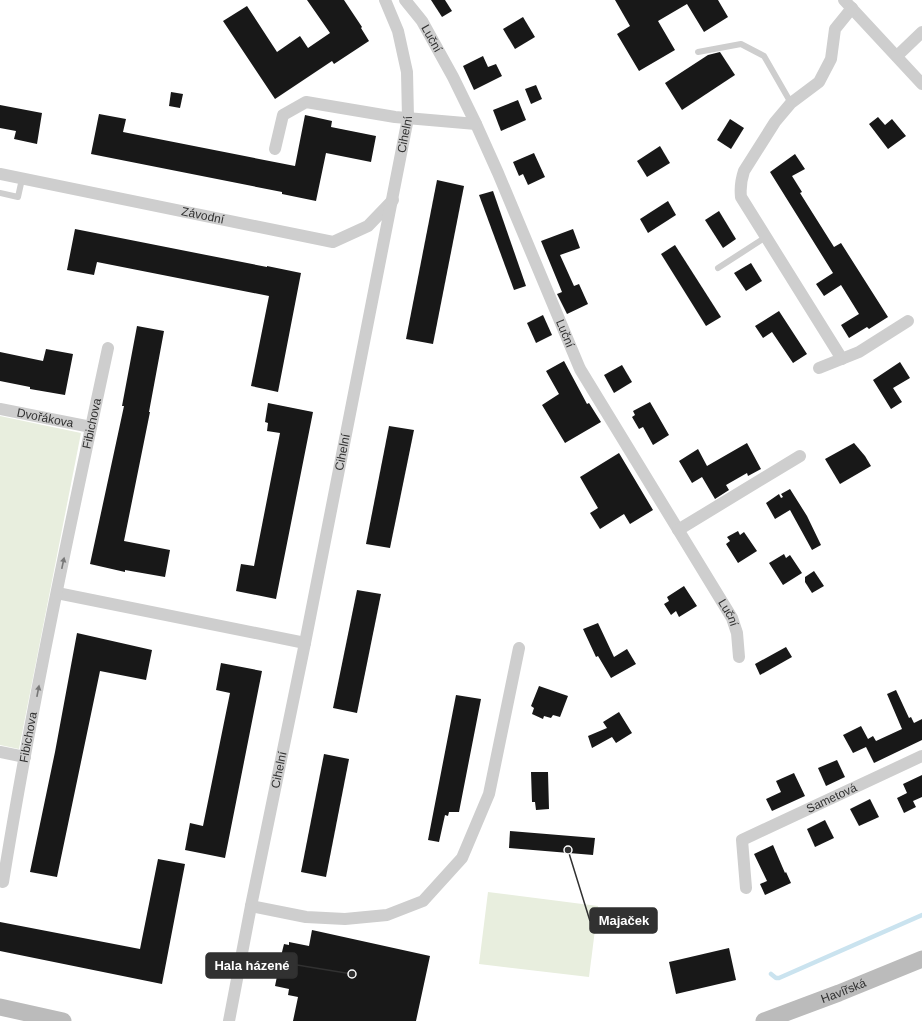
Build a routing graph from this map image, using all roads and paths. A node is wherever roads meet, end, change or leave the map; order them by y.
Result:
1 (385, 0) edge
2 (405, 0) edge
3 (848, 4) edge
4 (922, 32) edge
5 (698, 52) dead end
6 (897, 56) junction
7 (922, 84) edge
8 (790, 103) junction
9 (408, 118) junction
10 (476, 124) junction
11 (275, 149) dead end
12 (0, 174) edge
13 (22, 179) junction
14 (0, 194) edge
15 (393, 200) junction
16 (766, 236) junction
17 (718, 268) dead end
18 (908, 321) dead end
19 (108, 348) dead end
20 (842, 359) junction
21 (819, 368) dead end
22 (0, 409) edge
23 (91, 427) junction
24 (800, 456) dead end
25 (678, 530) junction
26 (57, 593) junction
27 (305, 643) junction
28 (519, 648) dead end
29 (739, 657) dead end
30 (0, 752) edge
31 (922, 756) edge
32 (25, 757) junction
33 (5, 835) edge
34 (4, 882) dead end
35 (746, 888) dead end
36 (251, 906) junction
37 (922, 959) edge
38 (0, 1007) edge
39 (63, 1021) edge
40 (229, 1021) edge
41 (764, 1021) edge

1 - 9 street, Cihelní
2 - 10 street, Luční
3 - 6 street
3 - 8 street
4 - 6 street
5 - 8 lane
6 - 7 street
8 - 16 street
9 - 10 street
9 - 11 street
9 - 15 street, Cihelní
10 - 25 street, Luční
12 - 13 street, Závodní
13 - 14 lane
13 - 15 street, Závodní
15 - 27 street, Cihelní
16 - 17 lane
16 - 20 street
18 - 20 street
19 - 23 street, Fibichova
20 - 21 street
22 - 23 street, Dvořákova
26 -> 23 street, Fibichova
24 - 25 street
25 - 29 street, Luční
26 - 27 street
32 -> 26 street, Fibichova
27 - 36 street, Cihelní
28 - 36 street
30 - 32 street
31 - 35 street, Sametová
32 - 33 street, Fibichova
33 - 34 street, Fibichova
36 - 40 street, Cihelní
37 - 41 street, Havířská
38 - 39 street

